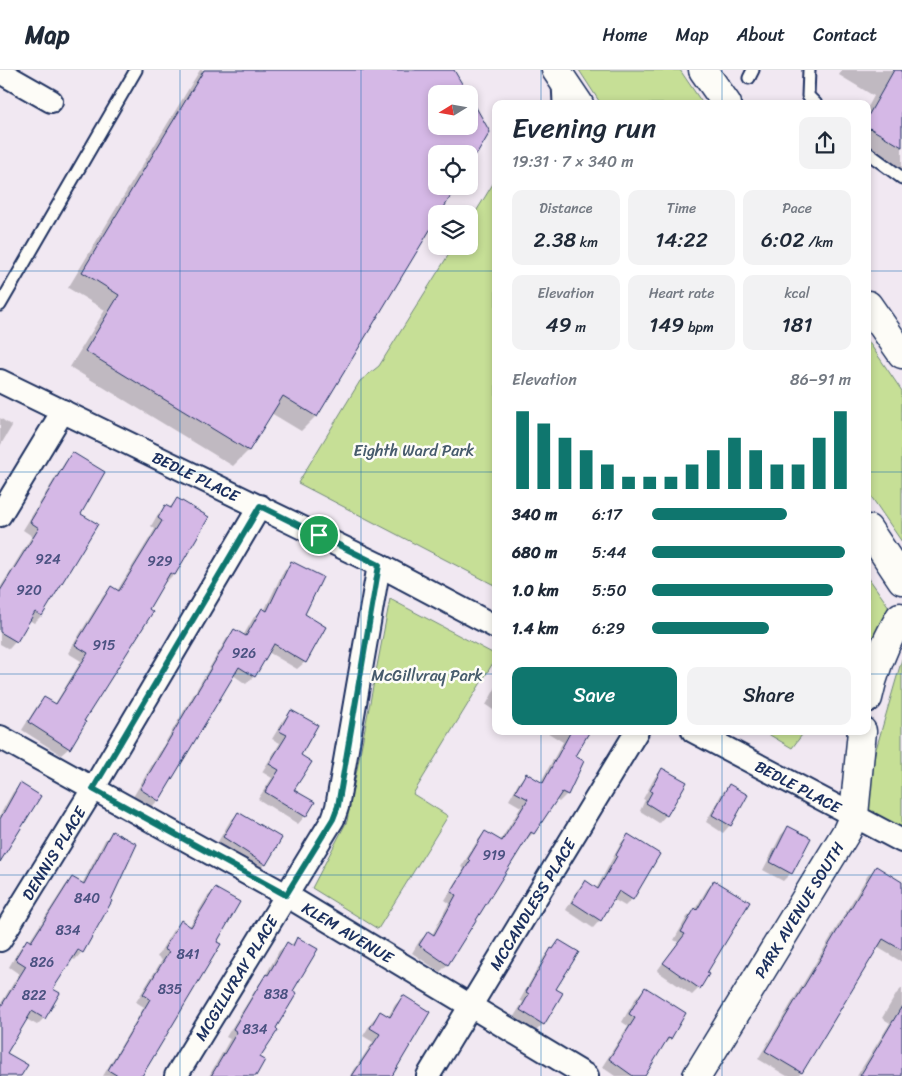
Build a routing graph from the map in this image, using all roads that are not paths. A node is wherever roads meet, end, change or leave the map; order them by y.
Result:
1 (136, 70) edge
2 (703, 70) edge
3 (809, 70) edge
4 (557, 71) edge
5 (0, 72) edge
6 (559, 100) edge
7 (576, 100) edge
8 (724, 100) edge
9 (812, 100) edge
10 (51, 101) dead end
11 (871, 154) edge
12 (902, 178) edge
13 (0, 305) edge
14 (871, 309) edge
15 (902, 354) edge
16 (0, 381) edge
17 (63, 411) junction
18 (260, 506) junction
19 (0, 514) edge
20 (871, 534) edge
21 (379, 565) junction
22 (902, 580) edge
23 (900, 617) dead end
24 (492, 625) edge
25 (871, 682) edge
26 (635, 735) edge
27 (701, 735) edge
28 (862, 735) edge
29 (0, 737) edge
30 (93, 789) junction
31 (854, 815) junction
32 (902, 841) edge
33 (286, 895) junction
34 (0, 940) edge
35 (471, 1005) junction
36 (176, 1076) edge
37 (428, 1076) edge
38 (587, 1076) edge
39 (697, 1076) edge

1 - 13 lane
2 - 8 main road
3 - 9 lane
4 - 6 lane
4 - 7 main road
5 - 10 street
11 - 12 lane
14 - 15 main road
16 - 17 street, BEDLE PLACE
17 - 18 street, BEDLE PLACE
17 - 19 street
18 - 21 street, BEDLE PLACE
18 - 30 street, DENNIS PLACE
20 - 22 main road
21 - 24 street, BEDLE PLACE
21 - 33 street, MCGILLVRAY PLACE
23 - 25 main road
26 - 35 street, MCCANDLESS PLACE
27 - 31 street, BEDLE PLACE
28 - 31 main road, PARK AVENUE SOUTH
29 - 30 street, KLEM AVENUE
30 - 33 street, KLEM AVENUE
30 - 34 street, DENNIS PLACE
31 - 32 street, BEDLE PLACE
31 - 39 main road, PARK AVENUE SOUTH
33 - 35 street, KLEM AVENUE
33 - 36 street, MCGILLVRAY PLACE
35 - 37 street, MCCANDLESS PLACE
35 - 38 street, KLEM AVENUE

